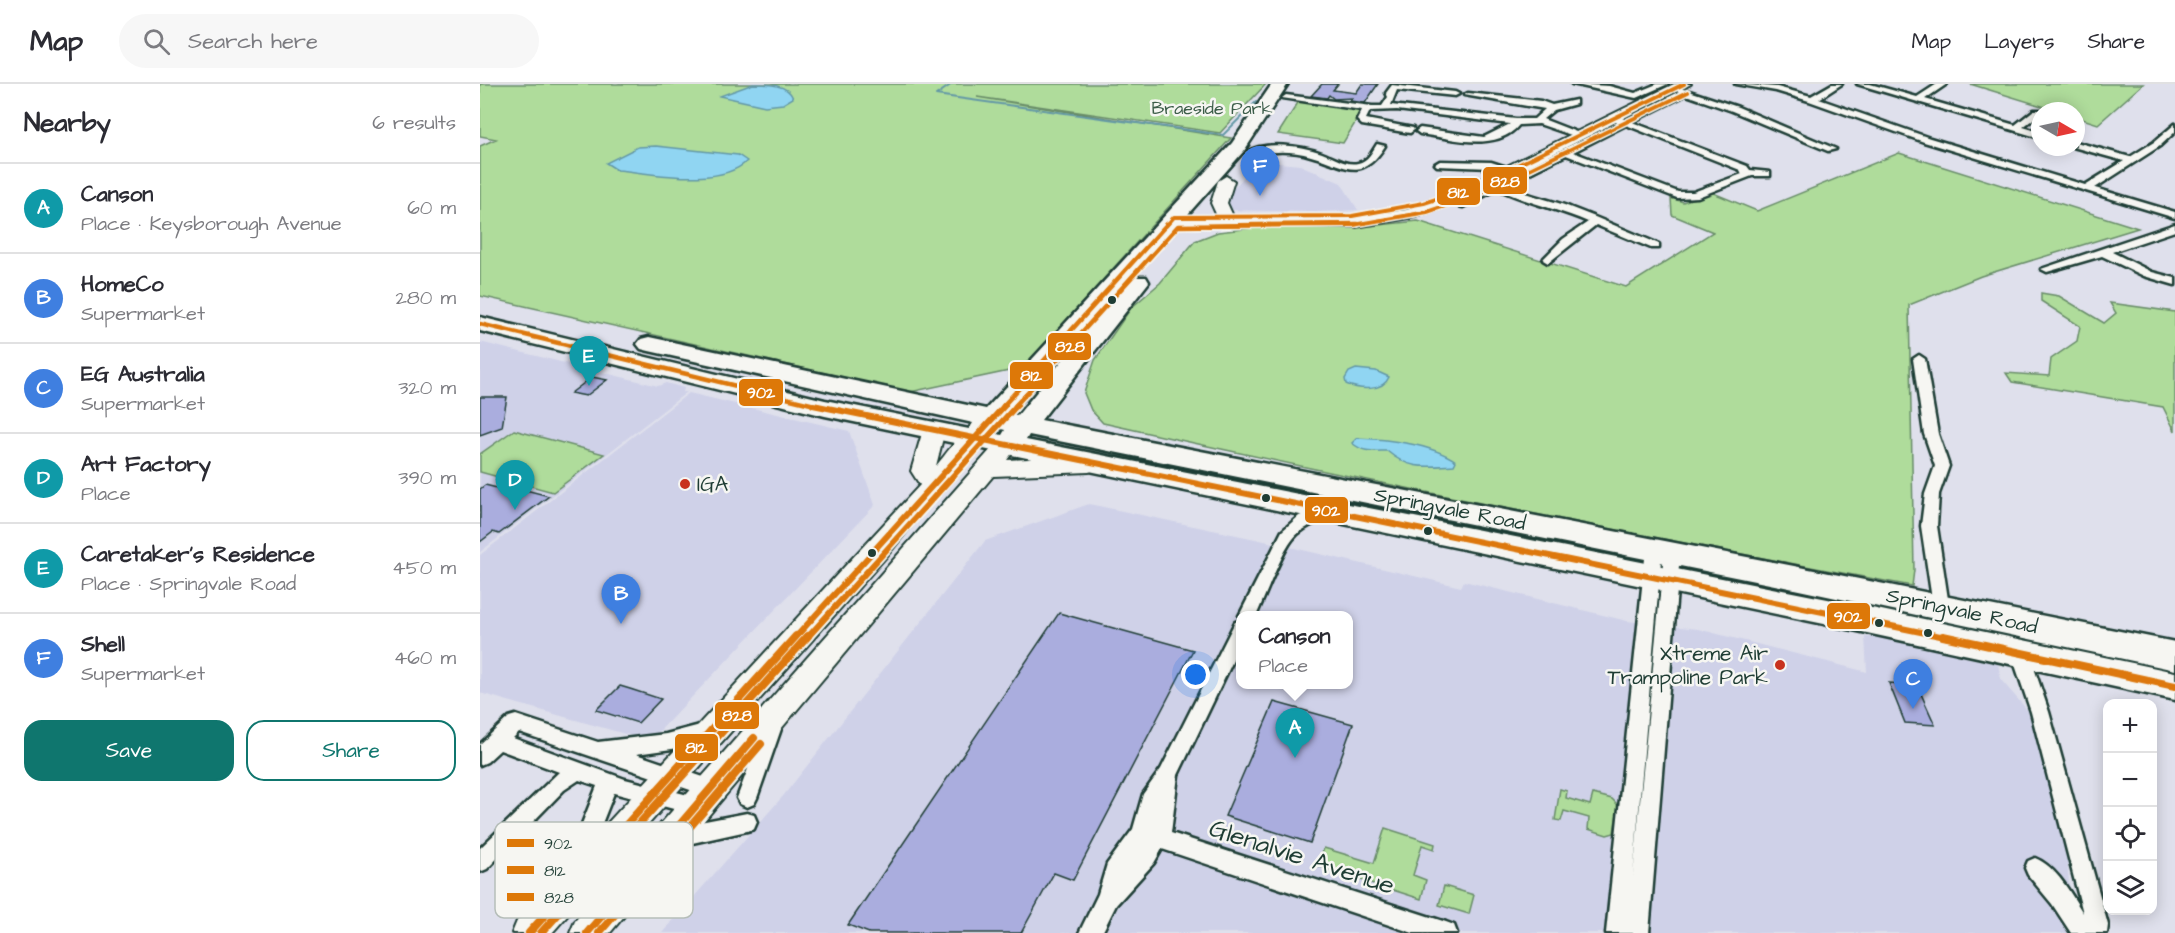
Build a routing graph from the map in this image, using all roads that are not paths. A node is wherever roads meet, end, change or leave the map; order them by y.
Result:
1 (1576, 84) edge
2 (1739, 84) edge
3 (1838, 84) edge
4 (1861, 84) edge
5 (1943, 84) edge
6 (1287, 89) edge
7 (1680, 90) edge
8 (1455, 94) dead end
9 (1468, 95) dead end
10 (1812, 99) junction
11 (1918, 100) junction
12 (1573, 102) dead end
13 (1385, 108) junction
14 (1551, 108) junction
15 (1368, 109) junction
16 (2031, 117) edge
17 (1537, 120) junction
18 (1621, 120) junction
19 (1516, 122) junction
20 (2175, 127) edge
21 (2017, 128) junction
22 (2031, 132) edge
23 (1580, 135) junction
24 (1263, 137) junction
25 (1380, 146) dead end
26 (2085, 147) edge
27 (1831, 148) dead end
28 (1280, 149) junction
29 (1566, 152) junction
30 (1250, 153) junction
31 (2131, 160) junction
32 (1440, 164) dead end
33 (1748, 173) junction
34 (1767, 174) dead end
35 (1493, 179) junction
36 (1226, 181) junction
37 (2086, 188) junction
38 (1459, 205) dead end
39 (2175, 215) edge
40 (1225, 216) junction
41 (1182, 221) junction
42 (1596, 221) junction
43 (2175, 226) edge
44 (1655, 246) dead end
45 (2103, 252) junction
46 (1548, 260) dead end
47 (2047, 269) dead end
48 (2175, 282) edge
49 (480, 306) edge
50 (480, 324) edge
51 (1919, 359) dead end
52 (1068, 370) junction
53 (1014, 393) junction
54 (918, 404) junction
55 (991, 418) junction
56 (934, 430) junction
57 (1057, 431) junction
58 (1016, 434) junction
59 (973, 438) junction
60 (1097, 463) junction
61 (987, 469) junction
62 (932, 485) junction
63 (1281, 501) junction
64 (1329, 510) junction
65 (1287, 535) junction
66 (1662, 565) junction
67 (1941, 606) junction
68 (1249, 611) edge
69 (1236, 637) edge
70 (1948, 637) junction
71 (2020, 653) junction
72 (2175, 656) edge
73 (2175, 686) edge
74 (779, 709) junction
75 (716, 728) junction
76 (497, 740) junction
77 (592, 750) junction
78 (480, 756) edge
79 (578, 770) junction
80 (609, 782) junction
81 (663, 785) junction
82 (704, 797) junction
83 (747, 798) dead end
84 (519, 822) edge
85 (593, 822) edge
86 (629, 822) edge
87 (683, 822) edge
88 (747, 822) dead end
89 (693, 833) edge
90 (1150, 836) junction
91 (495, 847) edge
92 (480, 862) edge
93 (2035, 868) dead end
94 (543, 918) edge
95 (600, 918) edge
96 (529, 933) edge
97 (587, 933) edge
98 (1090, 933) edge
99 (1446, 933) edge
100 (1617, 933) edge
101 (1638, 933) edge
102 (2083, 933) edge
103 (2096, 933) edge

1 - 7 street
2 - 10 street
3 - 10 street
4 - 11 street
5 - 11 street
6 - 15 street
6 - 24 highway
6 - 41 highway
7 - 18 main road
7 - 27 street
8 - 13 street
9 - 14 street
10 - 37 street
11 - 21 street
12 - 14 street
13 - 15 street
13 - 19 street
14 - 17 street
15 - 19 street
16 - 21 street
17 - 19 street
17 - 23 street
18 - 23 main road
18 - 29 street
18 - 33 street
20 - 31 street
21 - 22 street
23 - 35 main road
24 - 28 street
24 - 30 highway
25 - 28 street
26 - 31 street
28 - 30 street
29 - 33 street
29 - 35 street
30 - 36 highway
31 - 37 street
32 - 35 street
33 - 34 street
35 - 38 street
35 - 40 main road
35 - 41 main road
35 - 42 street
36 - 40 main road
36 - 41 highway
37 - 39 street
40 - 41 main road
41 - 52 highway
41 - 53 highway
42 - 44 street
42 - 46 street
43 - 45 street
45 - 47 street
45 - 48 street
49 - 54 highway, Springvale Road
50 - 56 highway, Springvale Road
51 - 67 street
52 - 57 highway
52 - 58 highway
53 - 54 highway
53 - 55 highway
54 - 55 highway, Springvale Road
55 - 58 highway, Springvale Road
55 - 59 highway
56 - 59 highway, Springvale Road
56 - 62 main road
57 - 58 highway, Springvale Road
57 - 66 highway, Springvale Road
58 - 59 highway, Springvale Road
58 - 60 highway, Springvale Road
58 - 61 main road
59 - 62 main road
60 - 61 main road
60 - 63 highway, Springvale Road
61 - 74 main road
62 - 75 main road
63 - 64 highway, Springvale Road
63 - 65 street
64 - 65 street
64 - 66 highway, Springvale Road
65 - 68 street
66 - 67 highway, Springvale Road
66 - 70 highway, Springvale Road
66 - 100 street
66 - 101 street
67 - 70 highway
67 - 72 highway, Springvale Road
69 - 90 street
70 - 71 highway, Springvale Road
71 - 73 highway, Springvale Road
71 - 103 street
74 - 82 main road
74 - 83 street
75 - 77 street
75 - 81 main road
76 - 77 street
76 - 78 street
76 - 79 street
77 - 81 street
79 - 80 street
79 - 84 street
80 - 81 street
80 - 85 street
81 - 82 street
81 - 82 street
81 - 86 main road
82 - 87 main road
88 - 89 street
90 - 98 street
90 - 99 street, Glenalvie Avenue
91 - 92 street
93 - 102 street
94 - 96 main road
95 - 97 main road

